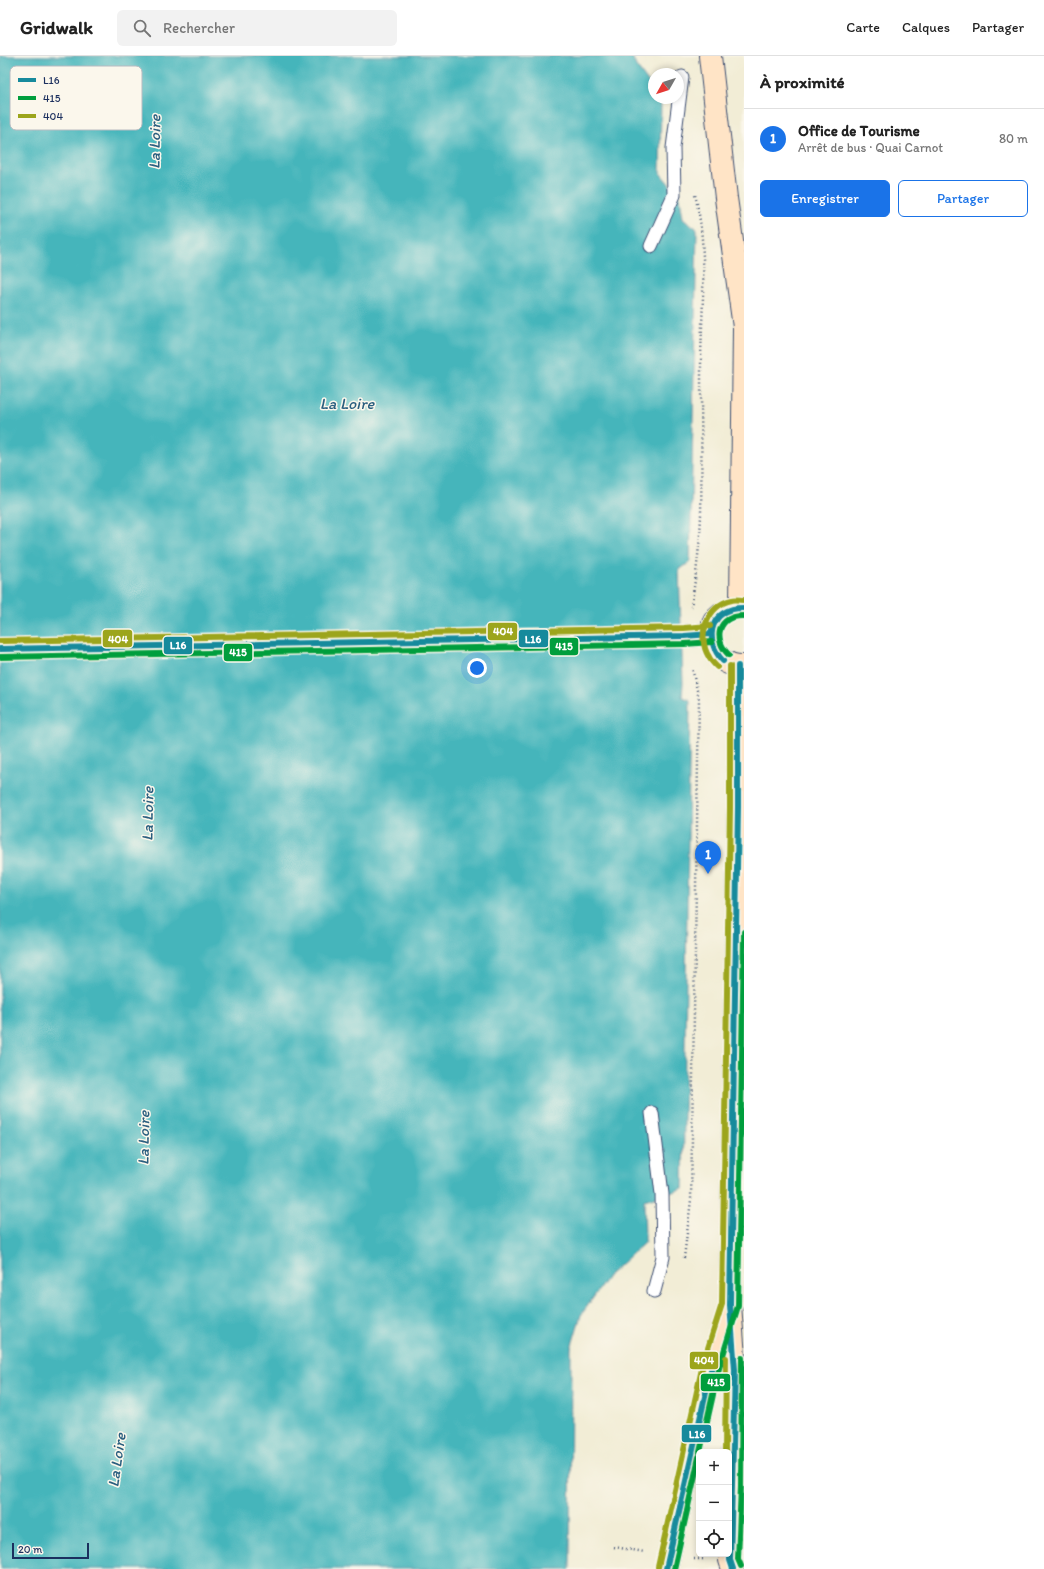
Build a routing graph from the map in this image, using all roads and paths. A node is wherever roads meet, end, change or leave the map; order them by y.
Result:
1 (710, 56) edge
2 (678, 104) edge
3 (693, 190) dead end
4 (651, 246) dead end
5 (691, 607) dead end
6 (742, 607) edge
7 (711, 634) junction
8 (0, 648) edge
9 (741, 666) edge
10 (692, 668) dead end
11 (652, 1113) dead end
12 (680, 1262) dead end
13 (654, 1291) dead end
14 (730, 1305) junction
15 (614, 1547) dead end
16 (648, 1553) dead end
17 (666, 1569) edge
18 (733, 1569) edge

1 - 6 main road
2 - 4 lane
3 - 5 path
6 - 7 main road
7 - 8 main road
7 - 9 main road
9 - 14 main road
10 - 12 path
11 - 13 lane
14 - 17 main road
14 - 18 main road
15 - 16 path

